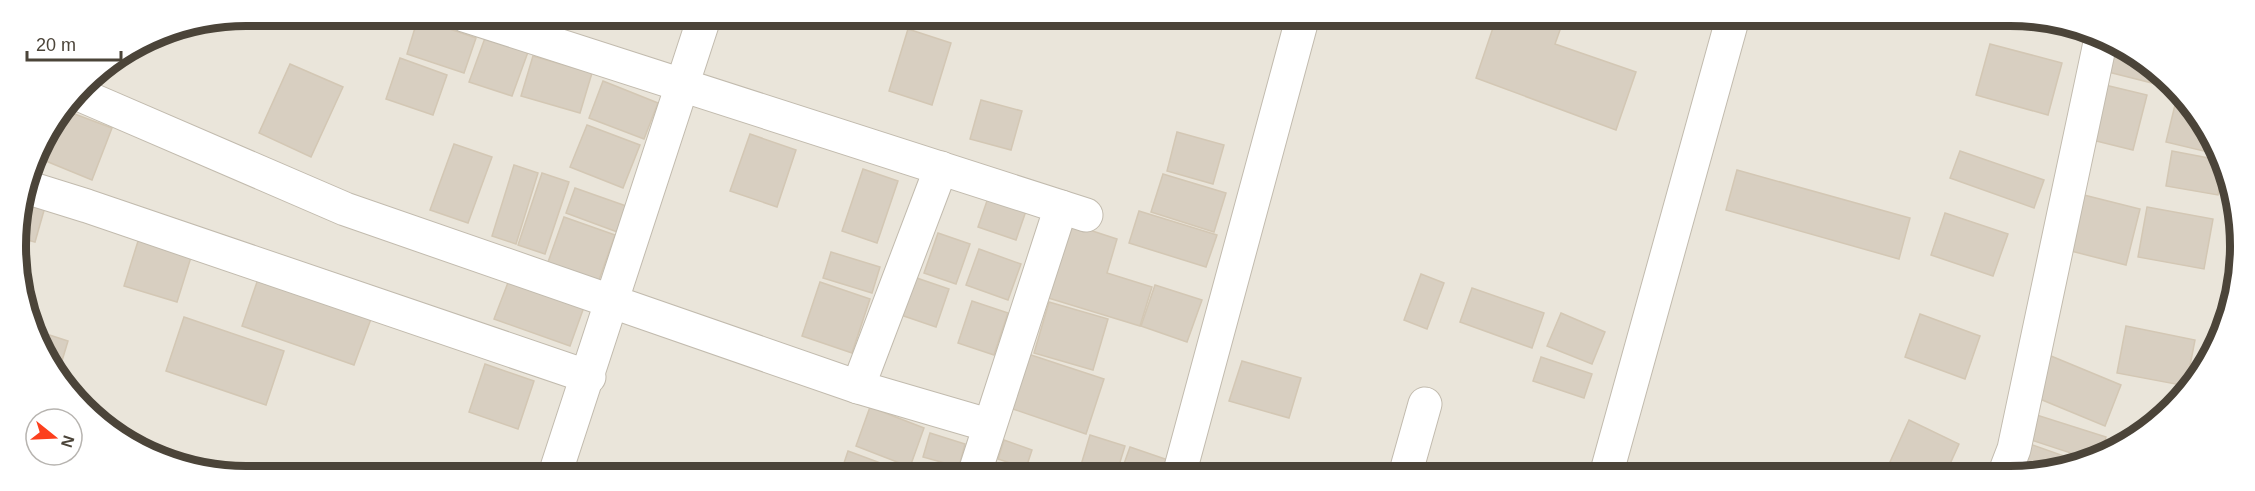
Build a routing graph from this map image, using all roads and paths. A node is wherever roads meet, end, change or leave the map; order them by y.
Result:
1 (498, 26) edge
2 (701, 26) edge
3 (1300, 26) edge
4 (1731, 26) edge
5 (2100, 45) edge
6 (682, 85) junction
7 (84, 96) edge
8 (941, 168) junction
9 (33, 190) edge
10 (612, 301) junction
11 (588, 377) junction
12 (858, 387) junction
13 (1425, 404) dead end
14 (988, 425) junction
15 (558, 466) edge
16 (977, 466) edge
17 (1181, 466) edge
18 (1408, 466) edge
19 (1608, 466) edge
20 (2007, 466) edge

1 - 6 street
2 - 6 street
3 - 17 street
4 - 19 street
5 - 20 street
6 - 8 street
6 - 10 street
7 - 10 street
8 - 12 street
8 - 14 street
9 - 11 street
10 - 11 street
10 - 12 street
11 - 15 street
12 - 14 street
13 - 18 street
14 - 16 street

